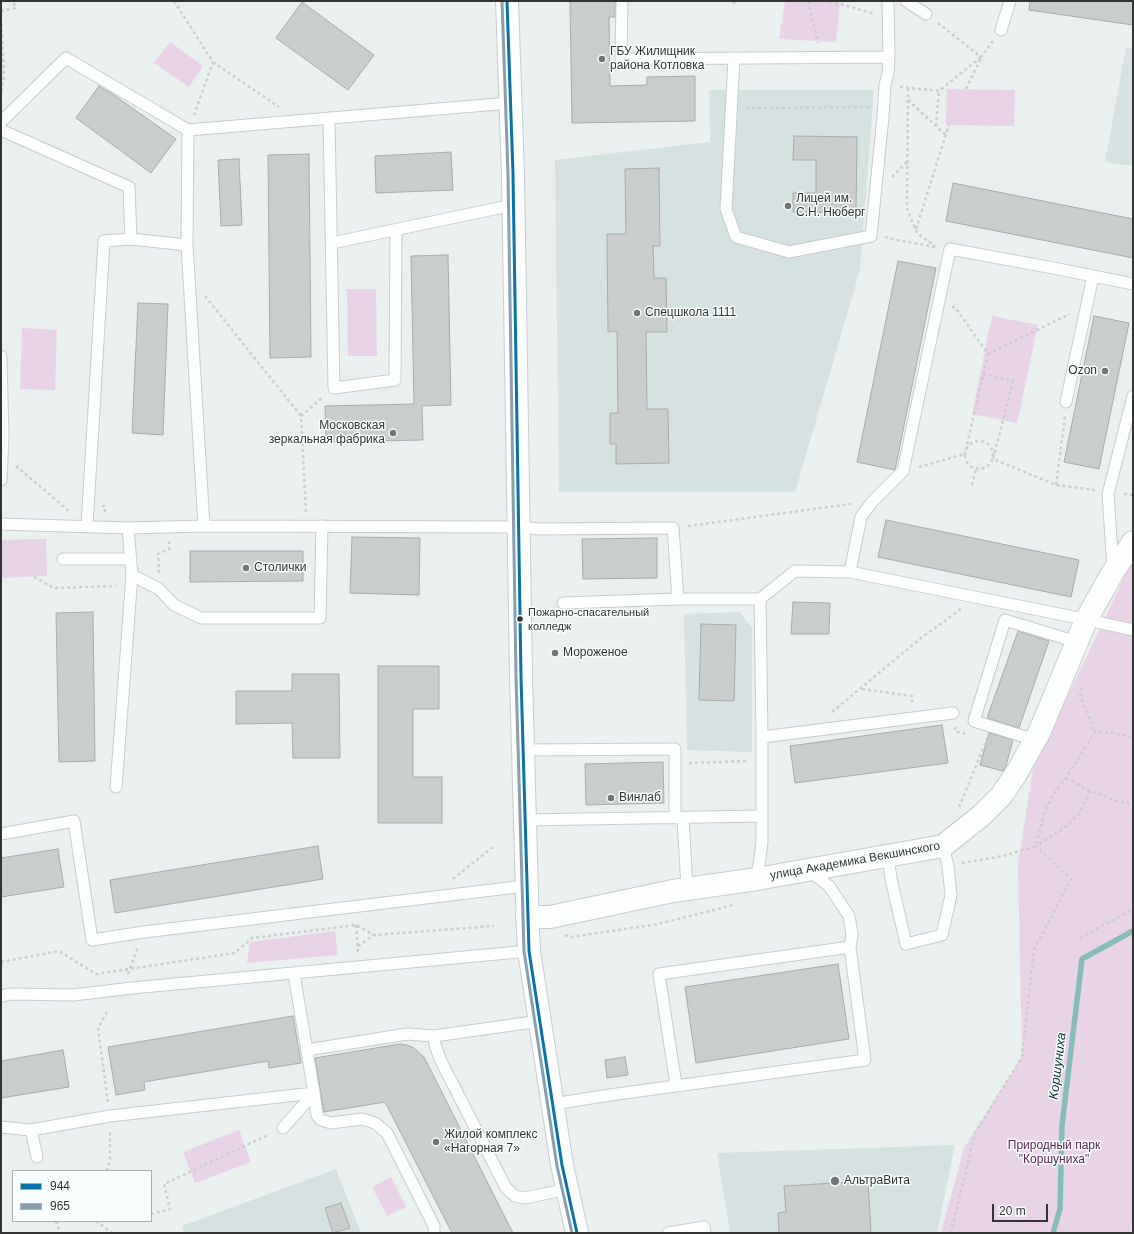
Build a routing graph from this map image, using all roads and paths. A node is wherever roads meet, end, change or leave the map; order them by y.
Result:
1 (13, 1) edge
2 (174, 1) edge
3 (507, 1) edge
4 (622, 1) edge
5 (734, 1) edge
6 (808, 1) edge
7 (823, 1) edge
8 (888, 1) edge
9 (906, 1) edge
10 (1010, 1) edge
11 (734, 7) dead end
12 (1, 11) edge
13 (926, 14) joint
14 (1, 17) edge
15 (889, 18) junction
16 (1001, 30) joint
17 (818, 41) dead end
18 (889, 57) junction
19 (981, 57) junction
20 (734, 59) junction
21 (213, 62) junction
22 (885, 85) junction
23 (908, 88) junction
24 (966, 89) dead end
25 (939, 91) junction
26 (1, 94) edge
27 (908, 100) junction
28 (510, 103) junction
29 (884, 107) junction
30 (732, 109) junction
31 (329, 118) junction
32 (299, 121) junction
33 (1, 122) edge
34 (949, 125) dead end
35 (936, 126) junction
36 (1, 130) edge
37 (188, 130) junction
38 (946, 135) junction
39 (907, 161) junction
40 (887, 182) dead end
41 (513, 204) junction
42 (396, 230) junction
43 (916, 230) junction
44 (872, 231) junction
45 (131, 239) junction
46 (332, 243) junction
47 (187, 245) junction
48 (189, 275) junction
49 (1093, 276) junction
50 (1133, 284) edge
51 (938, 307) junction
52 (1086, 312) junction
53 (988, 354) junction
54 (1, 356) edge
55 (983, 374) junction
56 (334, 388) junction
57 (1133, 396) edge
58 (1066, 402) joint
59 (301, 416) junction
60 (2, 437) edge
61 (966, 449) junction
62 (2, 454) junction
63 (965, 454) junction
64 (993, 459) junction
65 (976, 469) junction
66 (904, 471) junction
67 (1, 480) edge
68 (972, 485) dead end
69 (1056, 485) junction
70 (1108, 494) junction
71 (872, 502) junction
72 (1, 524) edge
73 (87, 526) junction
74 (204, 526) junction
75 (306, 526) junction
76 (322, 526) junction
77 (170, 527) junction
78 (519, 527) junction
79 (128, 528) junction
80 (673, 528) junction
81 (1133, 542) edge
82 (63, 559) dead end
83 (131, 559) junction
84 (850, 572) junction
85 (1113, 572) junction
86 (132, 575) junction
87 (34, 577) dead end
88 (159, 589) junction
89 (977, 597) junction
90 (678, 599) junction
91 (760, 599) junction
92 (563, 603) dead end
93 (1086, 620) junction
94 (1133, 630) edge
95 (1077, 642) junction
96 (862, 688) junction
97 (1082, 688) dead end
98 (912, 696) dead end
99 (830, 713) dead end
100 (953, 713) dead end
101 (1095, 732) dead end
102 (762, 737) junction
103 (987, 739) dead end
104 (1035, 740) junction
105 (522, 750) junction
106 (762, 760) junction
107 (674, 764) junction
108 (1066, 778) dead end
109 (116, 787) dead end
110 (1090, 791) junction
111 (1133, 804) edge
112 (958, 810) dead end
113 (762, 816) junction
114 (679, 818) junction
115 (524, 820) junction
116 (1, 834) edge
117 (494, 846) dead end
118 (943, 846) junction
119 (888, 856) junction
120 (808, 870) junction
121 (757, 878) junction
122 (525, 886) junction
123 (687, 889) junction
124 (431, 898) junction
125 (354, 907) junction
126 (1133, 909) edge
127 (527, 917) junction
128 (356, 925) junction
129 (494, 926) dead end
130 (144, 932) junction
131 (374, 935) junction
132 (1080, 938) dead end
133 (358, 946) junction
134 (850, 948) junction
135 (529, 951) junction
136 (1, 962) edge
137 (360, 967) junction
138 (129, 968) junction
139 (128, 973) dead end
140 (294, 974) junction
141 (1, 996) edge
142 (107, 1012) dead end
143 (540, 1021) junction
144 (434, 1036) junction
145 (307, 1050) junction
146 (676, 1085) junction
147 (314, 1093) junction
148 (553, 1104) junction
149 (109, 1109) dead end
150 (1, 1127) edge
151 (283, 1128) joint
152 (31, 1130) junction
153 (110, 1130) dead end
154 (37, 1157) dead end
155 (107, 1170) edge
156 (568, 1189) junction
157 (152, 1214) edge
158 (56, 1222) edge
159 (98, 1222) edge
160 (60, 1233) edge
161 (112, 1233) edge
162 (434, 1233) edge
163 (577, 1233) edge
164 (668, 1233) edge
165 (705, 1233) edge
166 (951, 1233) edge

1 - 12 path
2 - 21 path
3 - 28 street
4 - 20 lane
5 - 11 path
6 - 17 path
7 - 15 path
8 - 15 lane
9 - 13 lane
10 - 16 lane
13 - 19 path
14 - 26 path
15 - 18 lane
16 - 19 path
18 - 20 lane
18 - 22 lane
19 - 24 path
19 - 25 path
20 - 30 lane
21 - 32 path
21 - 37 path
22 - 23 path
22 - 29 lane
23 - 25 path
23 - 27 path
25 - 35 path
27 - 35 path
27 - 39 path
28 - 31 lane
28 - 41 street
29 - 30 path
29 - 44 lane
30 - 44 lane
31 - 32 lane
31 - 46 lane
32 - 37 lane
33 - 37 lane
34 - 38 path
35 - 38 path
36 - 45 lane
37 - 47 lane
38 - 43 path
39 - 40 path
39 - 43 path
41 - 42 lane
41 - 78 street
42 - 46 lane
42 - 56 lane
43 - 44 path
45 - 47 lane
45 - 73 lane
46 - 56 lane
47 - 48 lane
48 - 59 path
48 - 74 lane
49 - 50 lane
49 - 51 lane
49 - 52 lane
51 - 53 path
51 - 66 lane
52 - 53 path
52 - 58 lane
53 - 55 path
54 - 60 lane
55 - 61 path
55 - 64 path
56 - 59 path
57 - 70 lane
58 - 69 path
59 - 75 path
60 - 62 lane
61 - 63 path
61 - 64 path
62 - 67 lane
62 - 73 path
63 - 65 path
63 - 66 path
64 - 65 path
64 - 69 path
65 - 68 path
66 - 71 lane
69 - 70 path
70 - 85 lane
71 - 80 path
71 - 84 lane
72 - 73 lane
73 - 79 lane
74 - 75 lane
74 - 77 lane
75 - 76 lane
76 - 78 lane
76 - 88 lane
77 - 79 lane
77 - 88 path
78 - 80 lane
78 - 105 street
79 - 83 lane
80 - 90 lane
81 - 85 street, улица Академика Векшинского
82 - 83 lane
83 - 86 lane
84 - 89 lane
84 - 91 lane
85 - 93 street, улица Академика Векшинского
86 - 87 path
86 - 88 lane
86 - 109 lane
89 - 93 lane
89 - 96 path
90 - 91 lane
90 - 92 lane
91 - 102 lane
93 - 94 lane
93 - 95 street, улица Академика Векшинского
95 - 104 street, улица Академика Векшинского
95 - 104 lane
96 - 98 path
96 - 99 path
97 - 101 path
100 - 102 lane
102 - 106 lane
103 - 112 path
104 - 118 street, улица Академика Векшинского
105 - 107 lane
105 - 115 street
106 - 107 path
106 - 113 lane
107 - 114 lane
108 - 110 path
110 - 111 path
110 - 166 path
113 - 114 lane
113 - 121 lane
114 - 115 lane
114 - 123 lane
115 - 122 street
116 - 130 lane
117 - 124 path
118 - 119 street, улица Академика Векшинского
118 - 119 lane
119 - 120 street, улица Академика Векшинского
120 - 121 street, улица Академика Векшинского
120 - 134 lane
121 - 123 street, улица Академика Векшинского
122 - 124 lane
122 - 127 street
123 - 127 street, улица Академика Векшинского
124 - 125 lane
125 - 128 path
125 - 130 lane
126 - 132 path
127 - 135 street
128 - 131 path
128 - 133 path
128 - 138 path
129 - 131 path
130 - 138 path
131 - 133 path
133 - 137 path
134 - 146 lane
134 - 146 lane
135 - 137 lane
135 - 143 street
136 - 138 path
137 - 140 lane
138 - 139 path
140 - 141 lane
140 - 145 lane
142 - 149 path
143 - 144 lane
143 - 148 street
144 - 145 lane
144 - 156 lane
145 - 147 lane
146 - 148 lane
147 - 151 lane
147 - 152 lane
147 - 162 lane
148 - 156 street
150 - 152 lane
151 - 157 path
152 - 154 lane
153 - 155 path
156 - 163 street
158 - 160 path
159 - 161 path
164 - 165 lane

